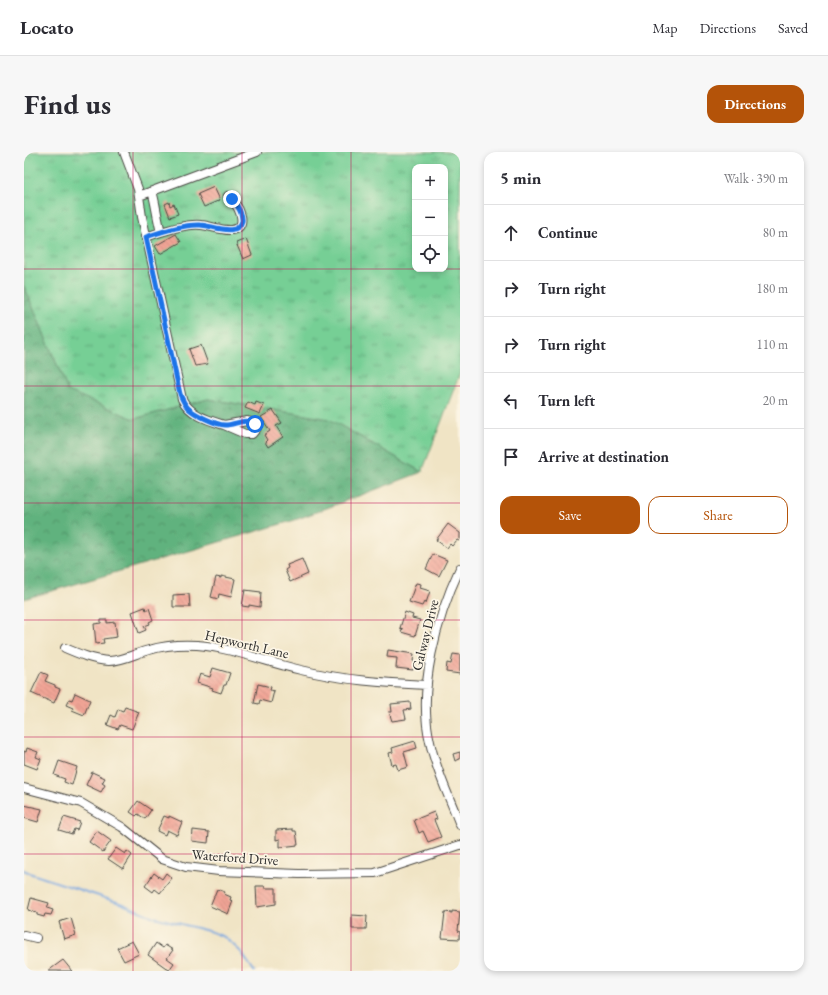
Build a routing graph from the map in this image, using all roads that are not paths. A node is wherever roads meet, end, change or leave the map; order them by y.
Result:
1 (124, 152) edge
2 (257, 152) edge
3 (152, 191) junction
4 (139, 196) junction
5 (228, 196) dead end
6 (161, 232) junction
7 (146, 237) junction
8 (224, 425) dead end
9 (460, 568) edge
10 (65, 648) dead end
11 (427, 685) junction
12 (24, 788) edge
13 (460, 825) edge
14 (460, 845) edge
15 (24, 935) edge
16 (36, 938) dead end

1 - 4 street
2 - 3 street
3 - 4 street
3 - 6 street
4 - 7 street
5 - 6 street
6 - 7 street
7 - 8 street
9 - 11 street, Galway Drive
10 - 11 street, Hepworth Lane
11 - 13 street, Galway Drive
12 - 14 street, Waterford Drive
15 - 16 street

